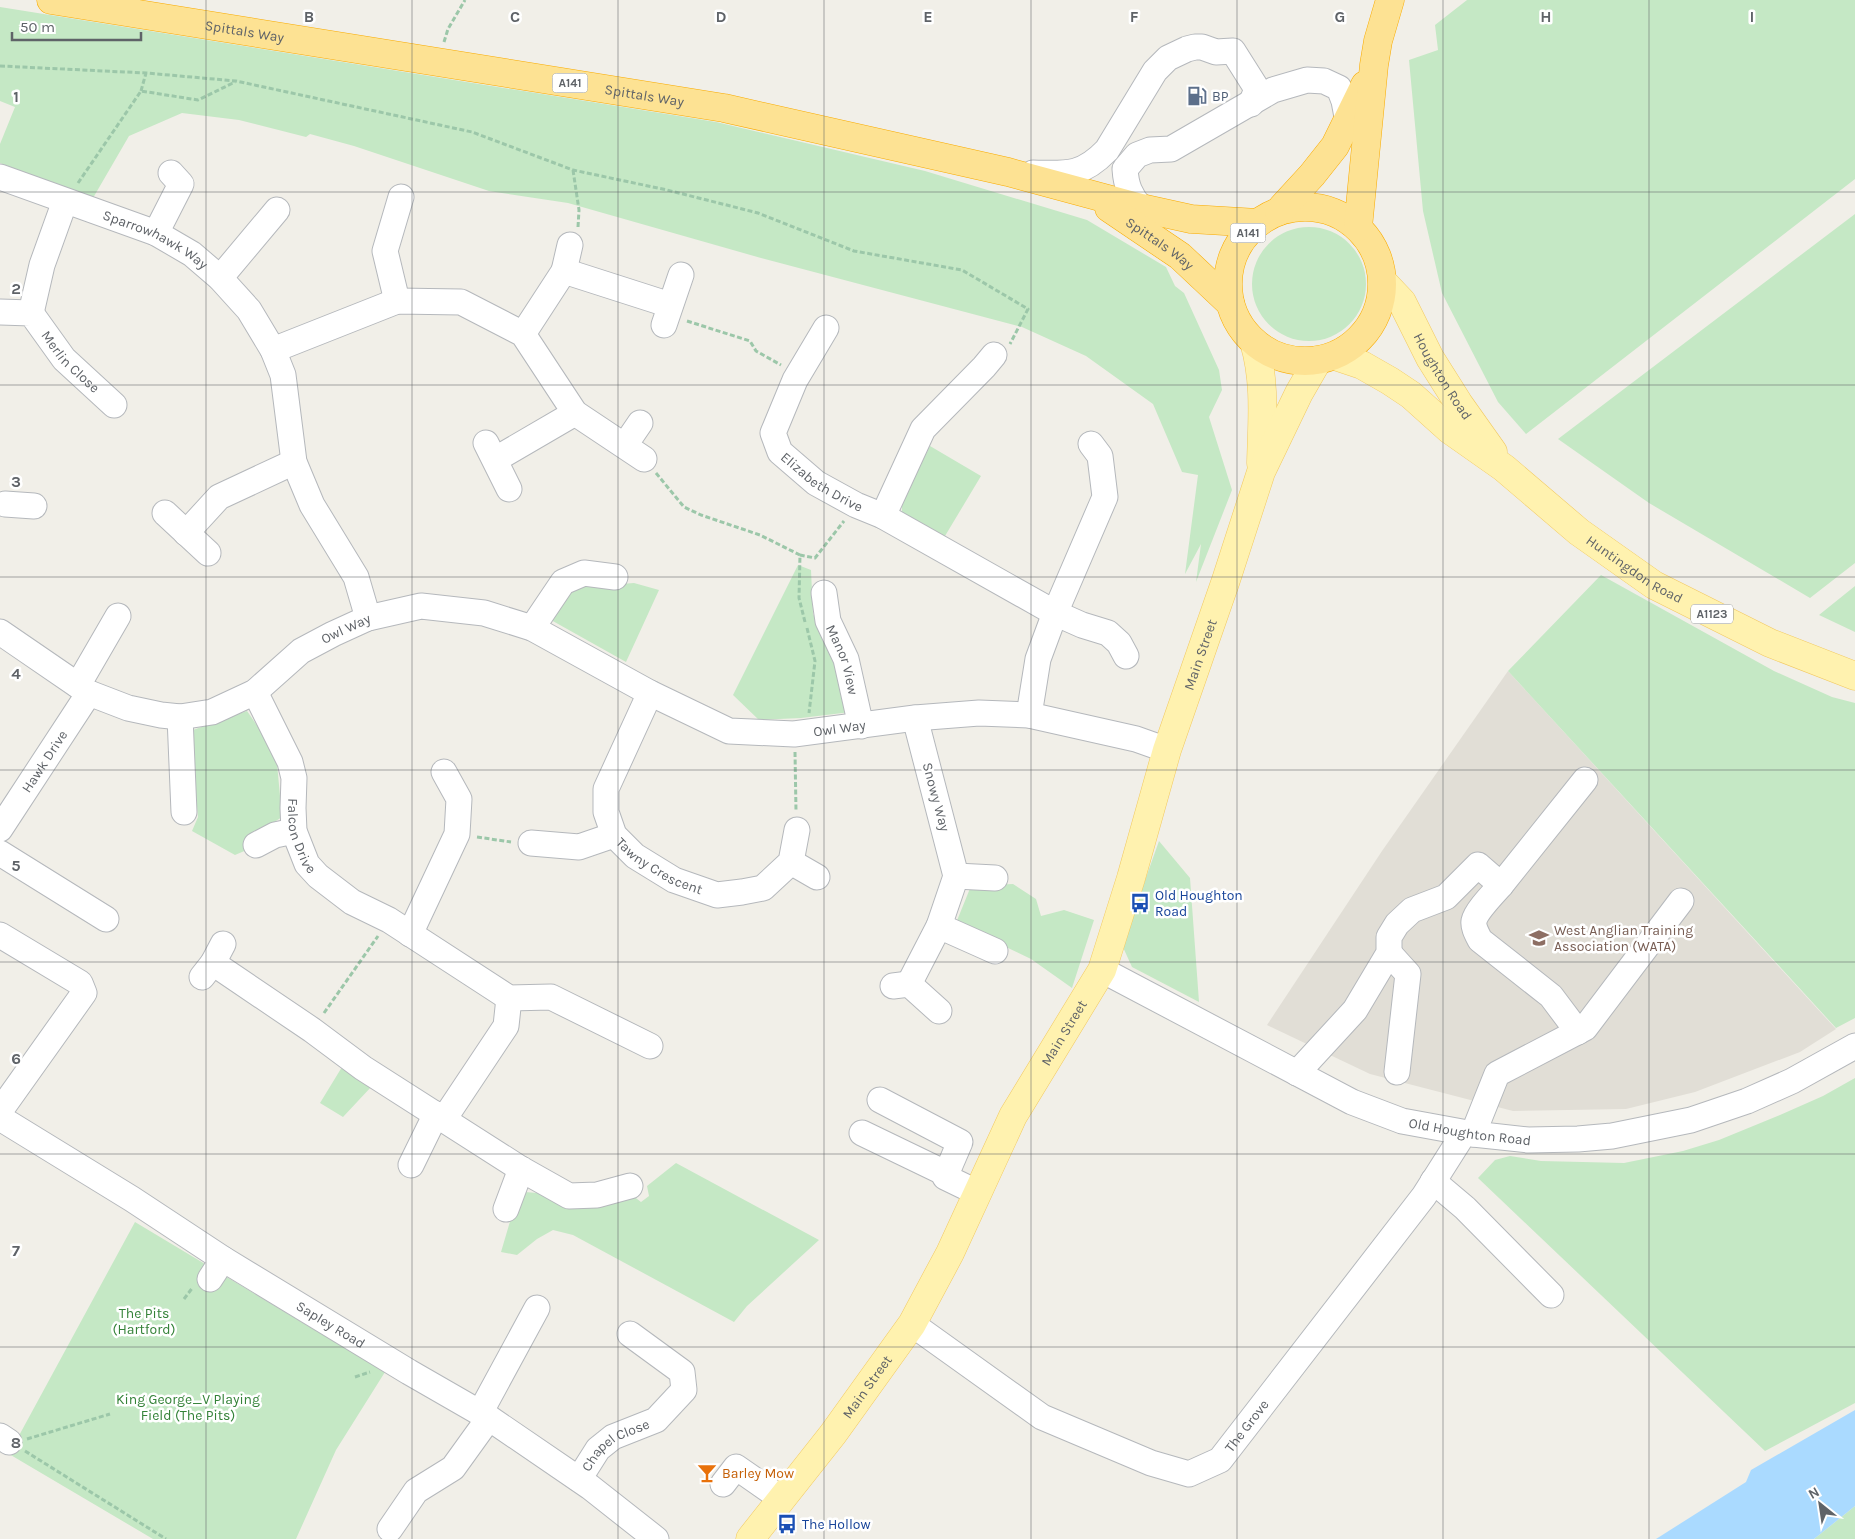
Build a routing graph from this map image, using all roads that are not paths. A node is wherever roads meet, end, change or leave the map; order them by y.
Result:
1 (51, 0) edge
2 (1390, 0) edge
3 (1374, 65) junction
4 (1251, 104) junction
5 (1348, 122) junction
6 (1008, 172) junction
7 (172, 173) dead end
8 (0, 177) edge
9 (1085, 192) junction
10 (401, 197) dead end
11 (66, 200) junction
12 (280, 208) dead end
13 (1140, 208) junction
14 (1268, 217) junction
15 (1358, 227) junction
16 (156, 233) junction
17 (570, 245) road end
18 (564, 272) junction
19 (681, 275) dead end
20 (220, 278) junction
21 (1384, 284) junction
22 (397, 301) junction
23 (1230, 303) junction
24 (0, 312) edge
25 (32, 313) junction
26 (826, 328) dead end
27 (523, 334) junction
28 (1254, 342) junction
29 (273, 350) junction
30 (1327, 358) junction
31 (984, 360) road end
32 (114, 405) dead end
33 (575, 413) junction
34 (640, 423) dead end
35 (1101, 450) dead end
36 (294, 462) junction
37 (1504, 468) junction
38 (1261, 472) junction
39 (509, 489) dead end
40 (2, 506) edge
41 (34, 506) dead end
42 (165, 513) dead end
43 (883, 516) junction
44 (1579, 532) joint
45 (186, 533) junction
46 (208, 553) dead end
47 (615, 577) dead end
48 (824, 593) dead end
49 (1055, 613) junction
50 (118, 616) dead end
51 (368, 618) junction
52 (532, 628) junction
53 (0, 632) edge
54 (1126, 656) dead end
55 (1855, 676) edge
56 (83, 689) junction
57 (255, 692) junction
58 (650, 693) junction
59 (1029, 715) junction
60 (180, 717) junction
61 (916, 718) junction
62 (861, 726) junction
63 (1167, 750) junction
64 (444, 772) dead end
65 (1585, 780) dead end
66 (184, 812) dead end
67 (0, 829) edge
68 (797, 830) road end
69 (294, 831) junction
70 (614, 834) junction
71 (531, 843) road end
72 (256, 845) dead end
73 (0, 853) edge
74 (791, 862) junction
75 (817, 876) dead end
76 (956, 876) junction
77 (995, 878) dead end
78 (1501, 885) junction
79 (1681, 901) dead end
80 (106, 919) dead end
81 (939, 926) junction
82 (410, 934) junction
83 (0, 935) edge
84 (996, 951) dead end
85 (1389, 953) junction
86 (213, 962) dead end
87 (1102, 970) junction
88 (509, 998) junction
89 (939, 1011) dead end
90 (1578, 1032) junction
91 (650, 1046) dead end
92 (1855, 1046) edge
93 (1397, 1072) dead end
94 (1296, 1073) junction
95 (880, 1100) dead end
96 (0, 1111) edge
97 (440, 1116) junction
98 (0, 1118) edge
99 (862, 1133) dead end
100 (1469, 1134) junction
101 (411, 1165) dead end
102 (521, 1169) junction
103 (947, 1174) junction
104 (1433, 1181) junction
105 (630, 1186) dead end
106 (978, 1193) junction
107 (506, 1210) dead end
108 (1551, 1295) dead end
109 (537, 1308) dead end
110 (912, 1324) junction
111 (630, 1334) dead end
112 (485, 1415) junction
113 (579, 1479) junction
114 (723, 1484) dead end
115 (782, 1499) junction
116 (390, 1529) dead end
117 (640, 1535) edge
118 (750, 1539) edge

1 - 6 highway, Spittals Way / A141
2 - 3 highway, A141
3 - 5 highway, A141
3 - 15 highway, A141
4 - 5 street
4 - 6 street
4 - 13 street
5 - 14 highway, A141
6 - 9 highway, Spittals Way / A141
7 - 16 street
8 - 11 street, Sparrowhawk Way
9 - 13 highway, Spittals Way / A141
9 - 23 highway, Spittals Way / A141
10 - 22 street
11 - 16 street, Sparrowhawk Way
11 - 25 street
12 - 20 street
13 - 14 highway, Spittals Way / A141
14 - 15 highway, A141
14 - 23 highway, A141
15 - 21 highway, A141
16 - 20 street, Sparrowhawk Way
17 - 18 street
18 - 19 street
18 - 27 street
20 - 29 street, Sparrowhawk Way
21 - 30 highway, A141
21 - 37 main road, Houghton Road / A1123
22 - 27 street
22 - 29 street
23 - 28 highway, A141
24 - 25 street
25 - 32 street, Merlin Close
26 - 43 street, Elizabeth Drive
27 - 33 street
28 - 30 highway, A141
28 - 38 main road, Main Street
29 - 36 street, Sparrowhawk Way
30 - 37 main road, Houghton Road / A1123
30 - 38 main road, Main Street
31 - 43 street, Elizabeth Drive
33 - 34 street
33 - 39 street
35 - 49 street
36 - 45 street
36 - 51 street, Sparrowhawk Way
37 - 44 main road, Houghton Road / A1123
38 - 63 main road, Main Street
40 - 41 street
42 - 45 street
43 - 49 street, Elizabeth Drive
44 - 55 main road, Huntingdon Road / A1123
45 - 46 street
47 - 52 street
48 - 62 street, Manor View
49 - 54 street, Elizabeth Drive
49 - 59 street
50 - 56 street
51 - 52 street, Owl Way
51 - 57 street, Owl Way
52 - 58 street, Owl Way
53 - 56 street, Owl Way
56 - 60 street, Owl Way
56 - 67 street, Hawk Drive
57 - 60 street, Owl Way
57 - 69 street, Falcon Drive
58 - 62 street, Owl Way
58 - 70 street, Tawny Crescent
59 - 61 street, Owl Way
59 - 63 street, Owl Way
60 - 66 street
61 - 62 street, Owl Way
61 - 76 street, Snowy Way
63 - 87 main road, Main Street
64 - 82 street
65 - 78 street
68 - 74 street
69 - 72 street
69 - 82 street, Falcon Drive
70 - 71 street
70 - 74 street, Tawny Crescent
73 - 80 street
74 - 75 street
76 - 77 street
76 - 81 street
78 - 85 street
78 - 90 street
79 - 90 street, The Grove
81 - 84 street
81 - 89 street
82 - 88 street, Falcon Drive
83 - 96 street
85 - 93 street
85 - 94 street
86 - 97 street
87 - 94 street, Old Houghton Road
87 - 106 main road, Main Street
88 - 91 street
88 - 97 street
90 - 100 street, The Grove
92 - 100 street, Old Houghton Road
94 - 100 street, Old Houghton Road
95 - 103 street
97 - 101 street
97 - 102 street
98 - 112 street, Sapley Road
99 - 103 street
100 - 104 street, The Grove
102 - 105 street
102 - 107 street
103 - 106 street
104 - 108 street
104 - 110 street, The Grove
106 - 110 main road, Main Street
109 - 112 street
110 - 115 main road, Main Street
111 - 113 street, Chapel Close
112 - 113 street, Sapley Road
112 - 116 street
113 - 117 street, Sapley Road
114 - 115 street
115 - 118 main road, Main Street

